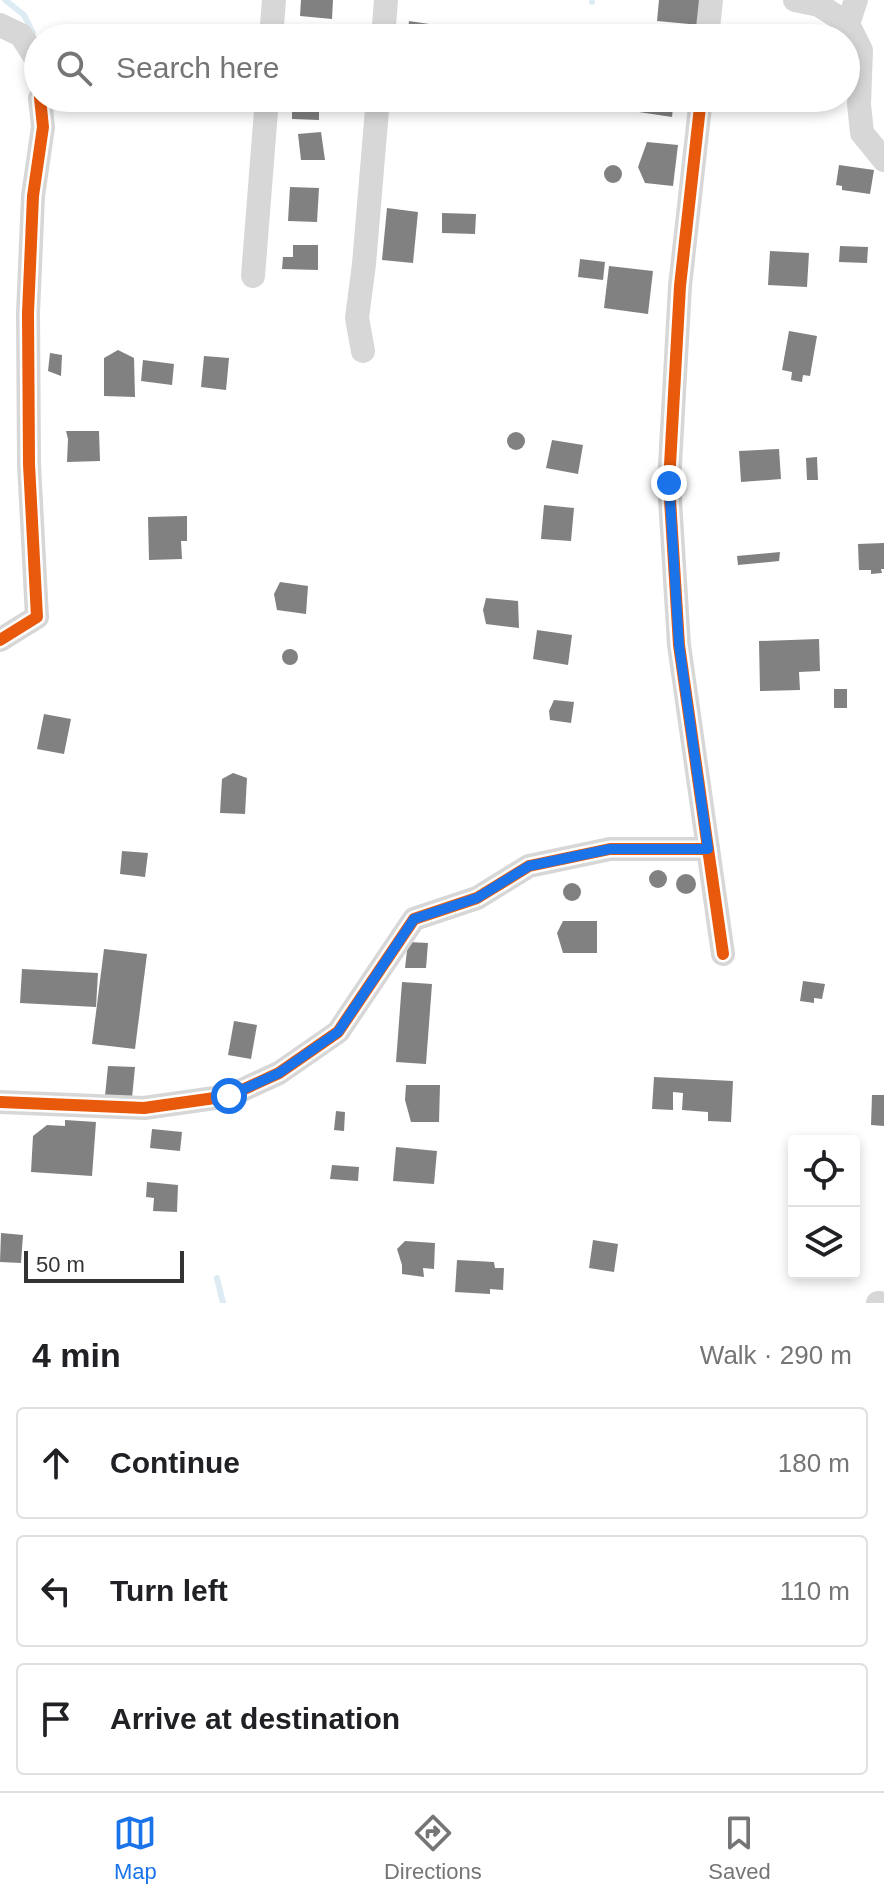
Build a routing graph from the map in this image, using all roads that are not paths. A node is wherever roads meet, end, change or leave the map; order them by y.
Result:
1 (274, 0) edge
2 (386, 0) edge
3 (711, 0) edge
4 (795, 0) edge
5 (856, 0) edge
6 (272, 24) edge
7 (384, 24) edge
8 (708, 24) edge
9 (848, 24) joint
10 (0, 25) edge
11 (24, 40) edge
12 (860, 48) edge
13 (860, 77) edge
14 (41, 112) edge
15 (266, 112) edge
16 (377, 112) edge
17 (699, 112) edge
18 (860, 112) edge
19 (884, 160) edge
20 (253, 276) dead end
21 (363, 351) dead end
22 (0, 640) edge
23 (708, 849) junction
24 (723, 954) dead end
25 (0, 1102) edge

1 - 6 street
2 - 7 street
3 - 8 street
4 - 9 street
5 - 9 street
10 - 11 street
12 - 13 street
14 - 22 street
15 - 20 street
16 - 21 street
17 - 23 street
18 - 19 street
23 - 24 street
23 - 25 street

